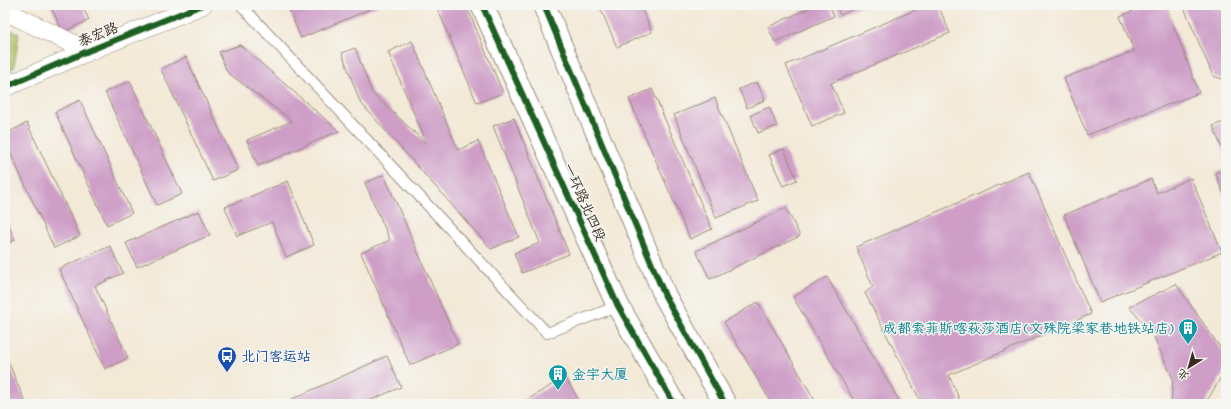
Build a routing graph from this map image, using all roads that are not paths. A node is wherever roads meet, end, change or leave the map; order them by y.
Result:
1 (202, 5) edge
2 (241, 5) edge
3 (482, 5) edge
4 (544, 5) edge
5 (5, 12) edge
6 (88, 50) junction
7 (5, 88) edge
8 (618, 306) junction
9 (674, 404) edge
10 (726, 404) edge

1 - 6 street, 泰宏路
2 - 8 lane
3 - 8 main road, 一环路北四段
4 - 10 main road
5 - 6 street
6 - 7 street, 泰宏路
8 - 9 main road, 一环路北四段

